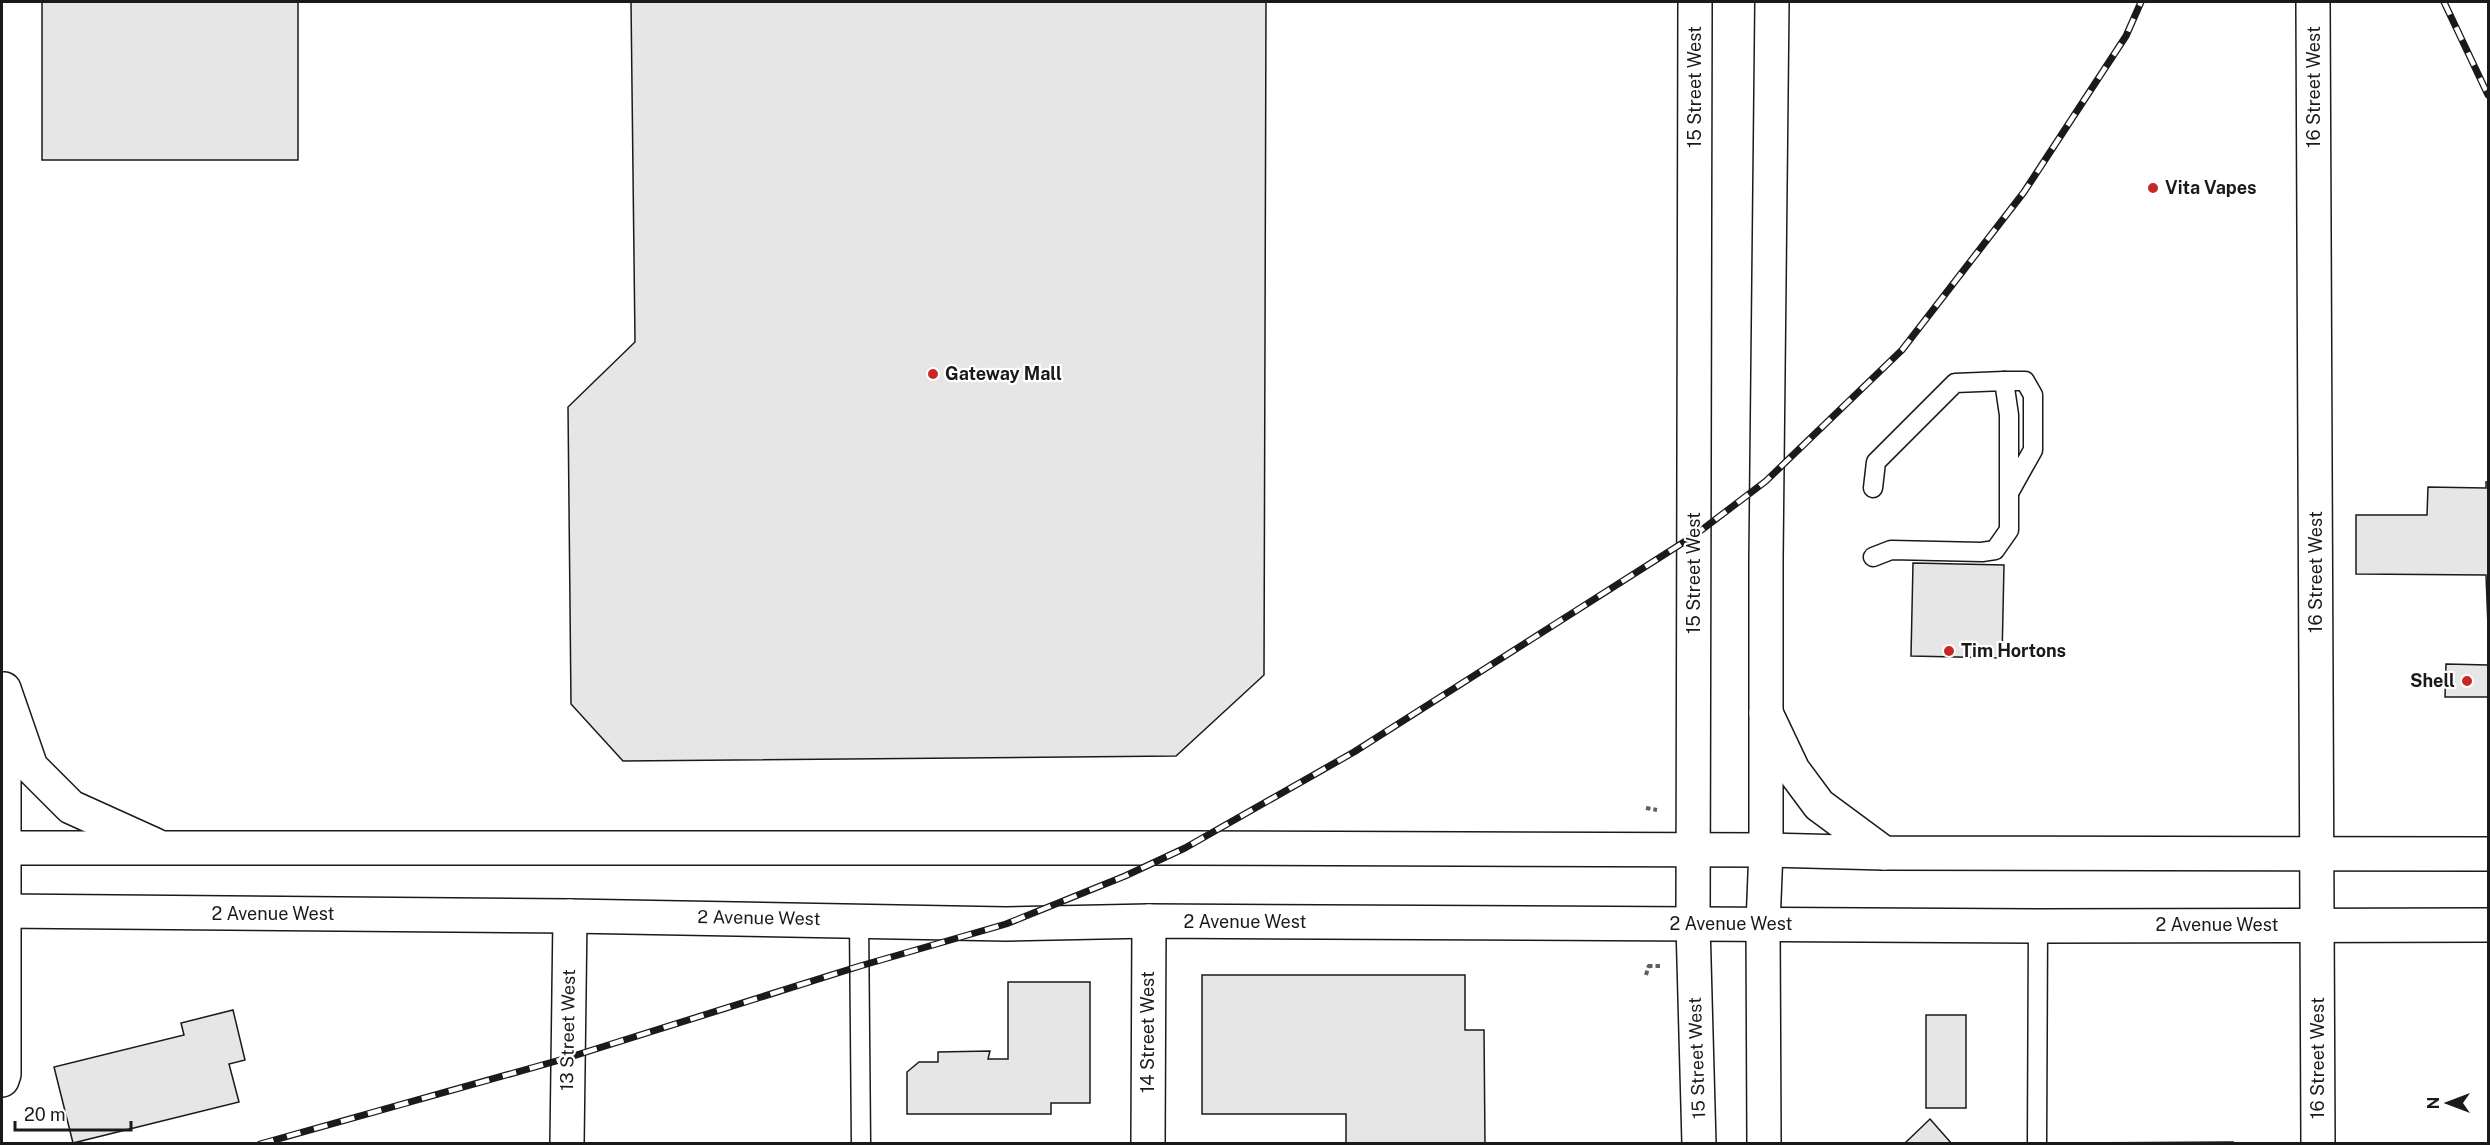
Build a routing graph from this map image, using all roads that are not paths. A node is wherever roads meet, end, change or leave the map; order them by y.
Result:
1 (1695, 2) edge
2 (1772, 2) edge
3 (2313, 2) edge
4 (2004, 381) junction
5 (1873, 488) dead end
6 (2009, 495) junction
7 (1873, 557) dead end
8 (3, 685) edge
9 (1766, 713) junction
10 (3, 848) edge
11 (165, 850) junction
12 (1692, 850) junction
13 (1766, 850) junction
14 (1884, 853) junction
15 (2318, 853) junction
16 (2488, 854) edge
17 (3, 911) edge
18 (570, 916) junction
19 (859, 920) junction
20 (1149, 921) junction
21 (1694, 924) junction
22 (1763, 924) junction
23 (2318, 925) junction
24 (2488, 925) edge
25 (2038, 926) junction
26 (2, 1080) edge
27 (567, 1143) edge
28 (861, 1143) edge
29 (1148, 1143) edge
30 (1700, 1143) edge
31 (1764, 1143) edge
32 (2037, 1143) edge
33 (2318, 1143) edge

1 - 12 main road, 15 Street West
2 - 9 main road
3 - 15 main road, 16 Street West
4 - 5 lane
4 - 6 lane
4 - 6 lane
6 - 7 lane
8 - 10 main road
8 - 11 main road
9 - 13 main road
9 - 14 main road
10 - 11 main road
10 - 17 main road
11 - 12 main road
12 - 13 main road
12 - 21 main road, 15 Street West
13 - 14 main road
13 - 22 main road
14 - 15 main road
15 - 16 main road
15 - 23 main road, 16 Street West
17 - 18 main road, 2 Avenue West
17 - 26 main road
18 - 19 main road, 2 Avenue West
18 - 27 main road, 13 Street West
19 - 20 main road, 2 Avenue West
19 - 28 lane
20 - 21 main road, 2 Avenue West
20 - 29 main road, 14 Street West
21 - 22 main road, 2 Avenue West
21 - 30 main road, 15 Street West
22 - 25 main road, 2 Avenue West
22 - 31 main road
23 - 24 main road, 2 Avenue West
23 - 25 main road, 2 Avenue West
23 - 33 main road, 16 Street West
25 - 32 lane

